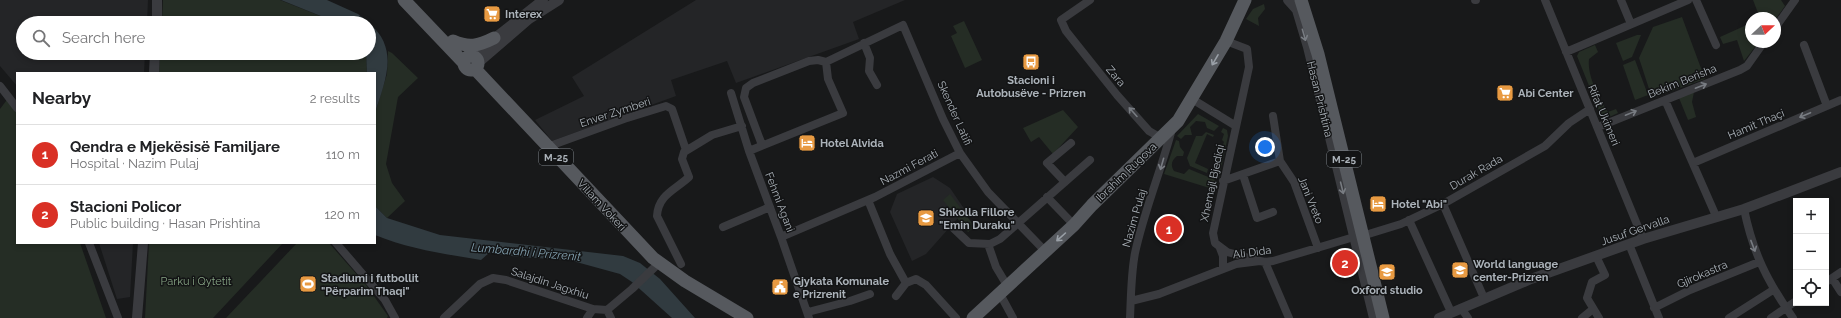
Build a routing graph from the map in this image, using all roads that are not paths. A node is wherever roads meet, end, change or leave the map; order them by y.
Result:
1 (158, 0) edge
2 (404, 0) edge
3 (415, 0) edge
4 (543, 0) edge
5 (559, 0) edge
6 (1090, 0) edge
7 (1245, 0) edge
8 (1288, 0) edge
9 (1302, 0) edge
10 (1545, 0) edge
11 (1621, 0) edge
12 (1688, 0) edge
13 (1696, 0) edge
14 (1795, 0) edge
15 (157, 16) edge
16 (1781, 20) edge
17 (1631, 24) junction
18 (494, 38) junction
19 (453, 41) junction
20 (1226, 41) junction
21 (864, 43) junction
22 (1716, 45) dead end
23 (1804, 45) dead end
24 (1760, 48) edge
25 (1566, 52) junction
26 (155, 60) edge
27 (471, 61) junction
28 (826, 62) junction
29 (154, 72) edge
30 (0, 86) edge
31 (877, 86) dead end
32 (731, 93) dead end
33 (1192, 99) junction
34 (1665, 100) junction
35 (1841, 100) edge
36 (1827, 106) junction
37 (16, 107) edge
38 (1590, 109) junction
39 (1273, 116) dead end
40 (742, 126) junction
41 (1173, 126) junction
42 (1236, 126) junction
43 (1598, 127) junction
44 (1161, 138) junction
45 (1071, 143) dead end
46 (762, 146) junction
47 (547, 147) junction
48 (686, 150) junction
49 (749, 151) junction
50 (960, 153) junction
51 (1090, 160) dead end
52 (1280, 161) junction
53 (1693, 163) junction
54 (1841, 172) edge
55 (1243, 175) junction
56 (1065, 182) junction
57 (1223, 182) junction
58 (1047, 197) junction
59 (868, 200) junction
60 (1443, 204) junction
61 (770, 207) junction
62 (1744, 208) junction
63 (1273, 212) dead end
64 (1716, 216) junction
65 (1409, 220) junction
66 (1018, 223) junction
67 (949, 224) dead end
68 (1074, 225) junction
69 (722, 227) dead end
70 (782, 237) junction
71 (1358, 237) junction
72 (1643, 239) junction
73 (89, 244) edge
74 (142, 244) edge
75 (337, 244) edge
76 (988, 244) junction
77 (1629, 244) junction
78 (1220, 248) junction
79 (1318, 248) junction
80 (1045, 251) junction
81 (1596, 256) junction
82 (1262, 261) junction
83 (1760, 262) junction
84 (681, 264) dead end
85 (656, 266) junction
86 (1223, 268) junction
87 (1841, 272) edge
88 (1829, 280) edge
89 (906, 283) junction
90 (1004, 290) junction
91 (1773, 290) junction
92 (1841, 292) edge
93 (870, 294) dead end
94 (896, 296) dead end
95 (1484, 298) junction
96 (1131, 301) junction
97 (1793, 303) edge
98 (1461, 308) junction
99 (1654, 308) junction
100 (1786, 308) junction
101 (593, 309) junction
102 (1593, 309) junction
103 (607, 310) junction
104 (1451, 312) junction
105 (808, 315) edge
106 (118, 318) edge
107 (137, 318) edge
108 (395, 318) edge
109 (444, 318) edge
110 (587, 318) edge
111 (611, 318) edge
112 (747, 318) edge
113 (956, 318) edge
114 (973, 318) edge
115 (1013, 318) edge
116 (1130, 318) edge
117 (1289, 318) edge
118 (1374, 318) edge
119 (1383, 318) edge
120 (1439, 318) edge
121 (1468, 318) edge
122 (1582, 318) edge
123 (1599, 318) edge
124 (1659, 318) edge
125 (1729, 318) edge
126 (1770, 318) edge
127 (1792, 318) edge

1 - 15 street
2 - 27 main road, Viliam Vokeri / M-25
3 - 19 main road, Viliam Vokeri / M-25
4 - 18 street
5 - 27 street
44 -> 6 street, Zara
7 - 20 main road, Ibrahim Rugova
8 -> 71 street, Hasan Prishtina
9 - 71 main road, Hasan Prishtina / M-25
10 - 25 street, Rifat Ukimeri
11 - 17 street
12 - 17 street
13 - 22 street
14 - 16 street
17 - 25 street
18 - 19 main road
18 - 27 street
19 - 27 main road, Viliam Vokeri / M-25
20 -> 33 main road, Ibrahim Rugova
20 - 42 street, Xhemajl Bjediqi
21 - 28 street, Skender Latifi
21 - 31 street
21 - 50 street, Skender Latifi
23 - 36 street
34 -> 24 street, Bekim Berisha
25 - 38 street, Rifat Ukimeri
26 - 29 street
27 - 47 main road, Viliam Vokeri / M-25
28 - 46 street
28 - 46 street
30 - 37 street
32 - 40 street, Fehmi Agani
33 - 41 main road, Ibrahim Rugova
33 - 42 street
43 -> 34 street, Bekim Berisha
34 - 53 street
35 - 36 street, Hamit Thaçi
36 -> 53 street, Hamit Thaçi
38 - 43 street, Rifat Ukimeri
38 - 60 street, Durak Rada
39 - 52 street, Jani Vreto
40 - 48 street
40 - 49 street, Fehmi Agani
41 - 44 main road, Ibrahim Rugova
41 -> 96 street, Nazim Pulaj
42 - 57 street, Xhemajl Bjediqi
43 - 72 street, Rifat Ukimeri
44 - 68 main road, Ibrahim Rugova
45 - 56 street
46 - 49 street
47 - 48 street, Enver Zymberi
47 - 85 main road, Viliam Vokeri / M-25
48 - 84 street
49 - 61 street, Fehmi Agani
50 - 59 street, Nazmi Ferati
50 - 66 street, Skender Latifi
51 - 56 street
52 - 55 street
52 - 79 street, Jani Vreto
53 - 64 street
54 - 62 street, Jusuf Gervalla
55 - 57 street
55 - 63 street
56 - 58 street
57 - 78 street, Xhemajl Bjediqi
58 - 66 street
58 - 68 street
59 - 70 street, Nazmi Ferati
59 - 89 street
60 - 65 street, Durak Rada
60 - 95 street
61 - 69 street
61 - 70 street, Fehmi Agani
62 - 64 street, Jusuf Gervalla
62 -> 83 street
64 - 72 street, Jusuf Gervalla
65 - 71 street, Durak Rada
65 - 104 street
66 - 76 street
66 - 80 street, Skender Latifi
67 - 76 street
68 -> 80 main road, Ibrahim Rugova
70 - 105 street, Fehmi Agani
71 - 79 street, Ali Dida
71 - 118 street, Hasan Prishtina
71 - 119 main road, Hasan Prishtina / M-25
72 - 77 street, Jusuf Gervalla
73 - 106 street
74 - 107 street
75 - 108 street
76 - 90 street
77 - 81 street, Jusuf Gervalla
77 - 99 street
78 - 82 street
78 - 86 street, Xhemajl Bjediqi
79 - 82 street, Ali Dida
80 - 90 main road, Ibrahim Rugova
81 - 95 street, Jusuf Gervalla
81 - 102 street
82 - 86 street, Ali Dida
82 - 117 street
83 - 91 street
83 - 99 street, Gjirokastra
85 - 103 street
85 - 112 main road, Viliam Vokeri / M-25
86 - 96 street, Ali Dida
87 - 88 street
88 - 92 street
89 - 94 street
89 - 113 street
90 - 114 main road, Ibrahim Rugova
90 - 115 street
91 - 100 street
91 - 125 street
93 - 105 street
95 - 98 street, Jusuf Gervalla
96 - 116 street, Nazim Pulaj
97 - 100 street
98 - 104 street, Jusuf Gervalla
98 - 121 street
99 - 124 street
100 - 126 street
100 - 127 street
101 - 103 street, Salajdin Jagxhiu
101 - 109 street, Salajdin Jagxhiu
101 - 110 street
102 - 122 street
102 - 123 street
103 - 111 street
104 - 120 street, Jusuf Gervalla

